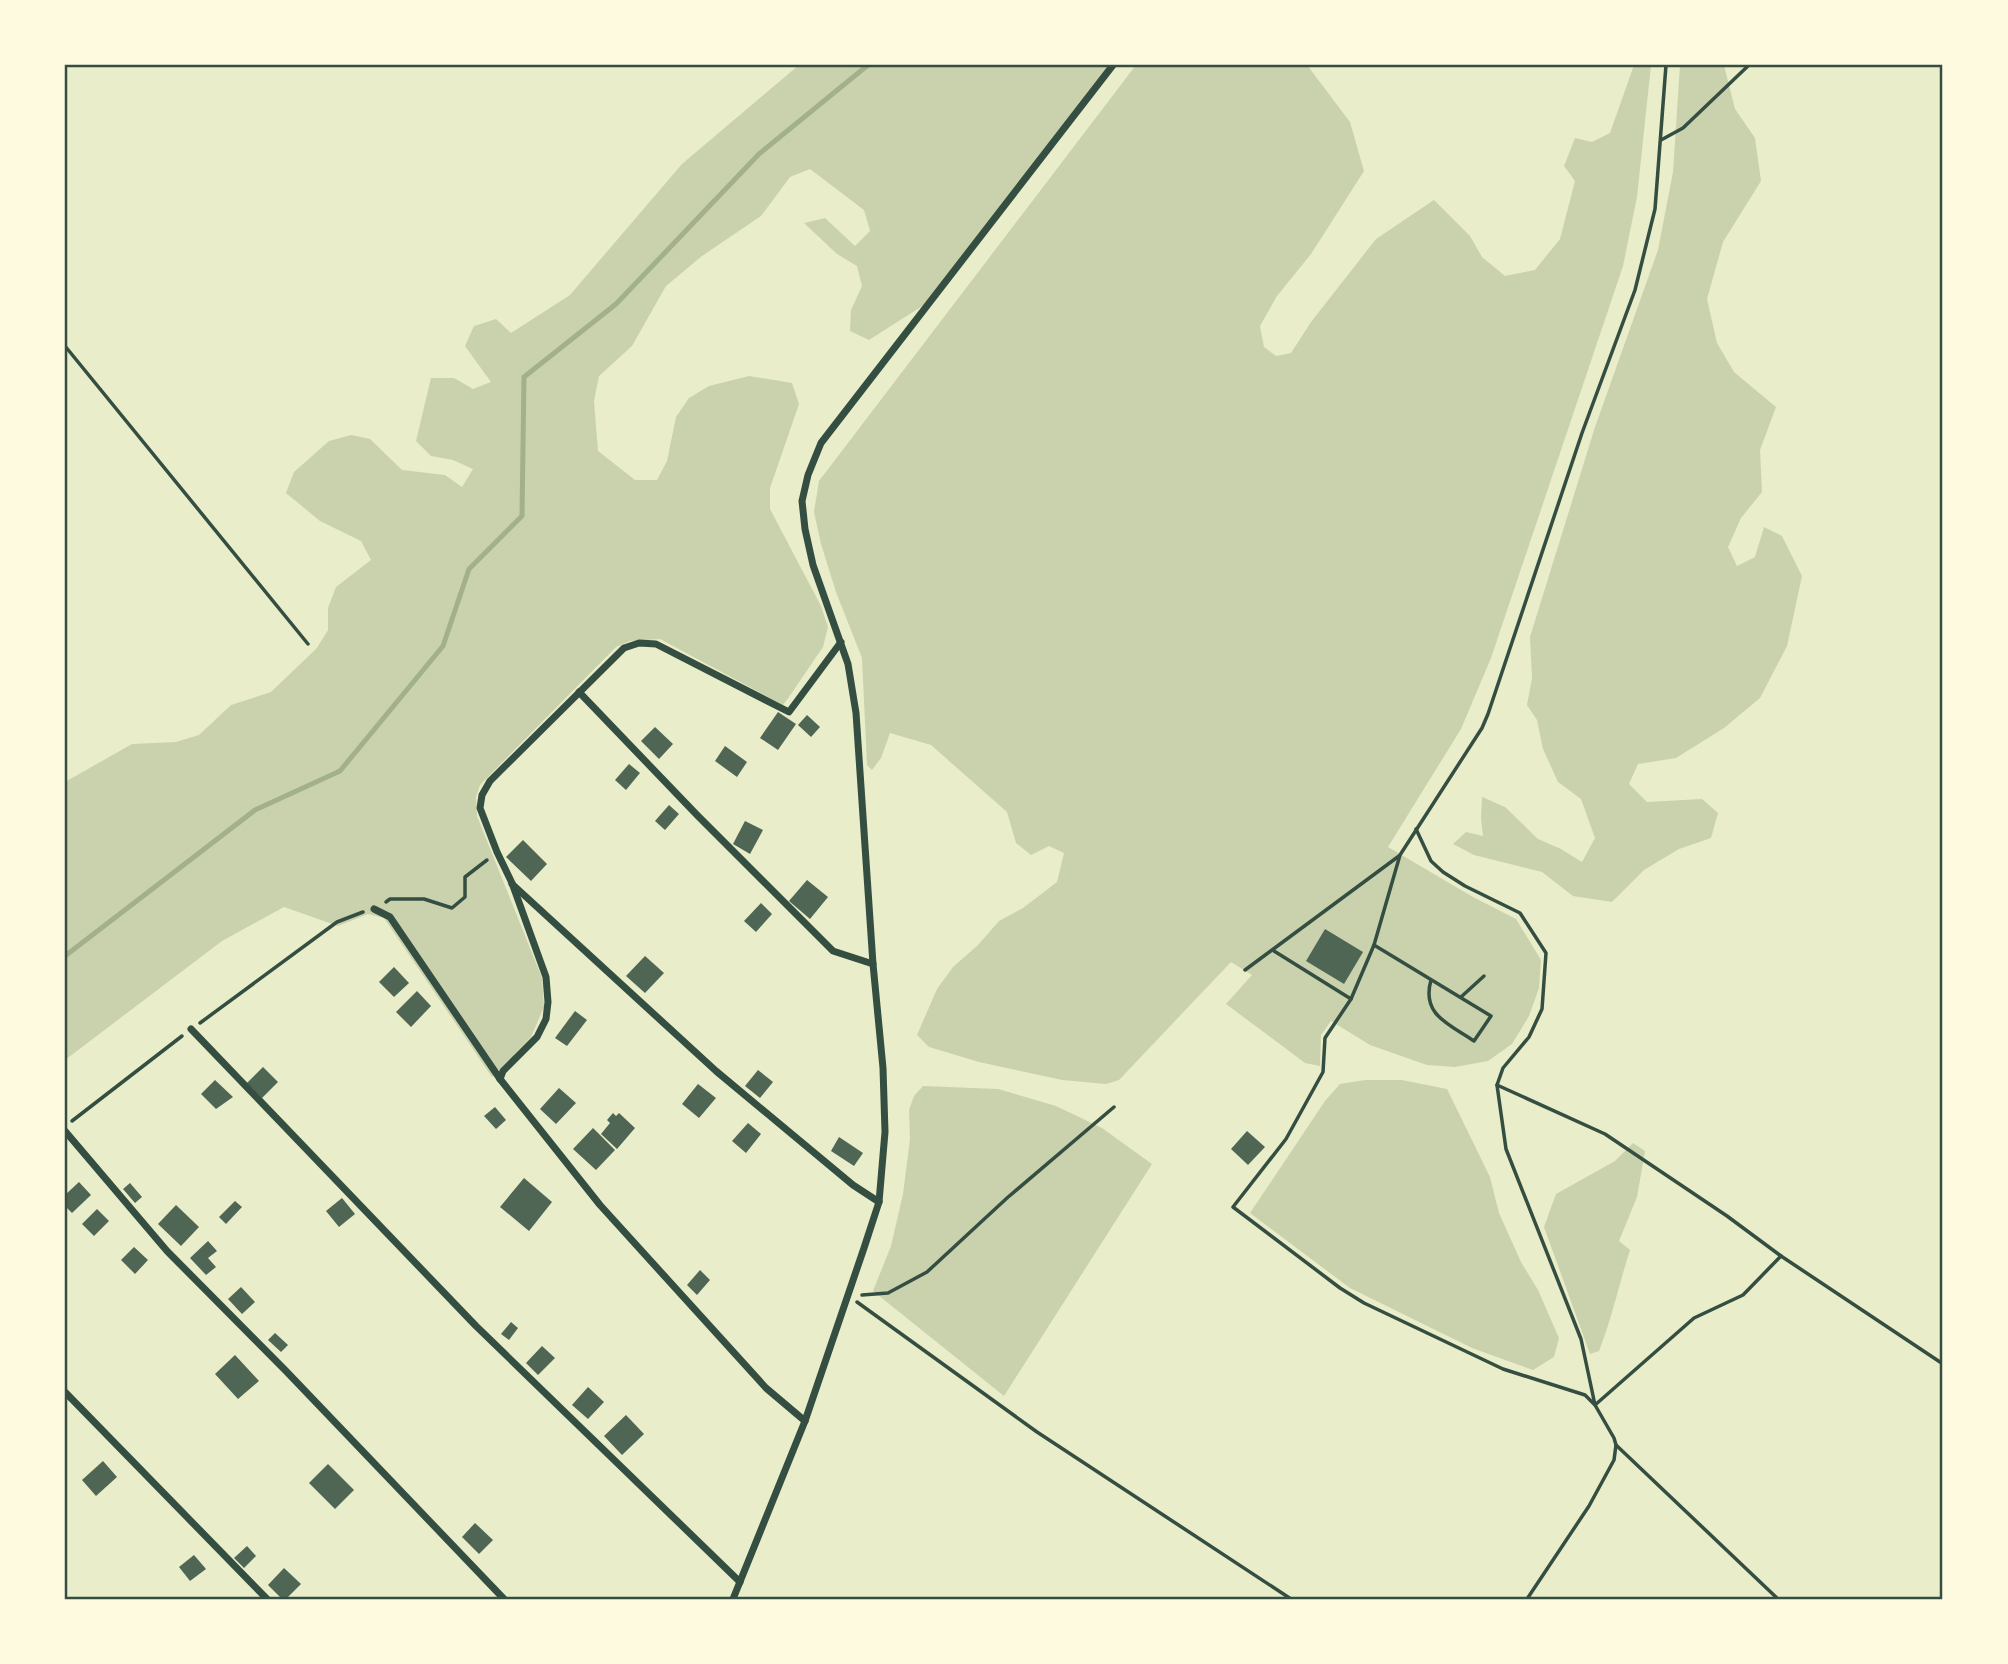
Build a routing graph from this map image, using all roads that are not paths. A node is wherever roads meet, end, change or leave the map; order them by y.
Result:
1 (1113, 65) edge
2 (841, 642) junction
3 (579, 692) junction
4 (512, 884) junction
5 (374, 909) road end
6 (873, 964) junction
7 (191, 1029) road end
8 (500, 1079) junction
9 (65, 1129) edge
10 (879, 1202) junction
11 (65, 1392) edge
12 (805, 1421) junction
13 (740, 1582) junction
14 (267, 1599) edge
15 (504, 1599) edge
16 (733, 1599) edge

1 - 2 street
2 - 3 street
2 - 6 street
3 - 4 street
3 - 6 street
4 - 8 street
4 - 10 street
5 - 8 street
6 - 10 street
7 - 13 street
8 - 12 street
9 - 15 street
10 - 12 street
11 - 14 street
12 - 13 street
13 - 16 street

